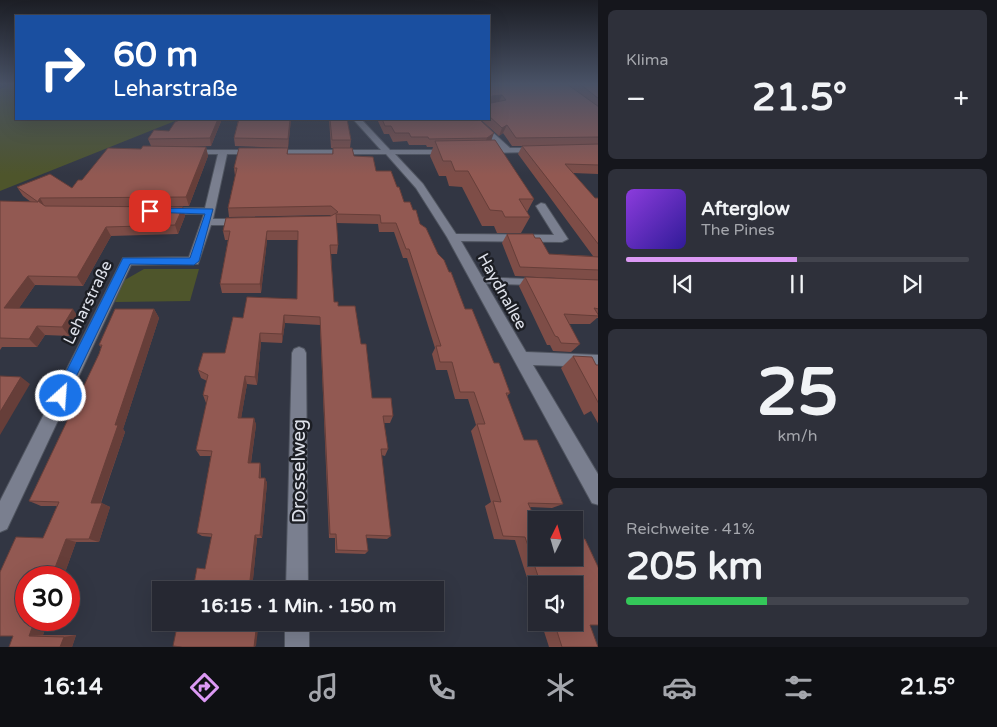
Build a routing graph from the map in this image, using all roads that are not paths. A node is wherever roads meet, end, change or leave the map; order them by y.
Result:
1 (358, 120) edge
2 (475, 120) edge
3 (507, 150) junction
4 (544, 150) edge
5 (176, 151) edge
6 (478, 151) edge
7 (223, 152) junction
8 (458, 152) edge
9 (390, 153) junction
10 (540, 206) dead end
11 (150, 211) edge
12 (209, 217) junction
13 (254, 222) edge
14 (453, 238) junction
15 (475, 280) junction
16 (542, 282) edge
17 (299, 353) dead end
18 (520, 358) junction
19 (598, 361) edge
20 (598, 496) edge
21 (0, 522) edge
22 (297, 581) edge
23 (297, 631) edge
24 (297, 647) edge

1 - 9 street, Haydnallee
2 - 3 street
3 - 4 street
3 - 6 street
5 - 7 street
7 - 9 street
7 - 12 street, Leharstraße
8 - 9 street
9 - 14 street, Haydnallee
10 - 14 street
11 - 12 street
12 - 13 street
12 - 21 street, Leharstraße
14 - 15 street, Haydnallee
15 - 16 lane
15 - 18 street, Haydnallee
17 - 22 street, Drosselweg
18 - 19 street
18 - 20 street, Haydnallee
23 - 24 street

